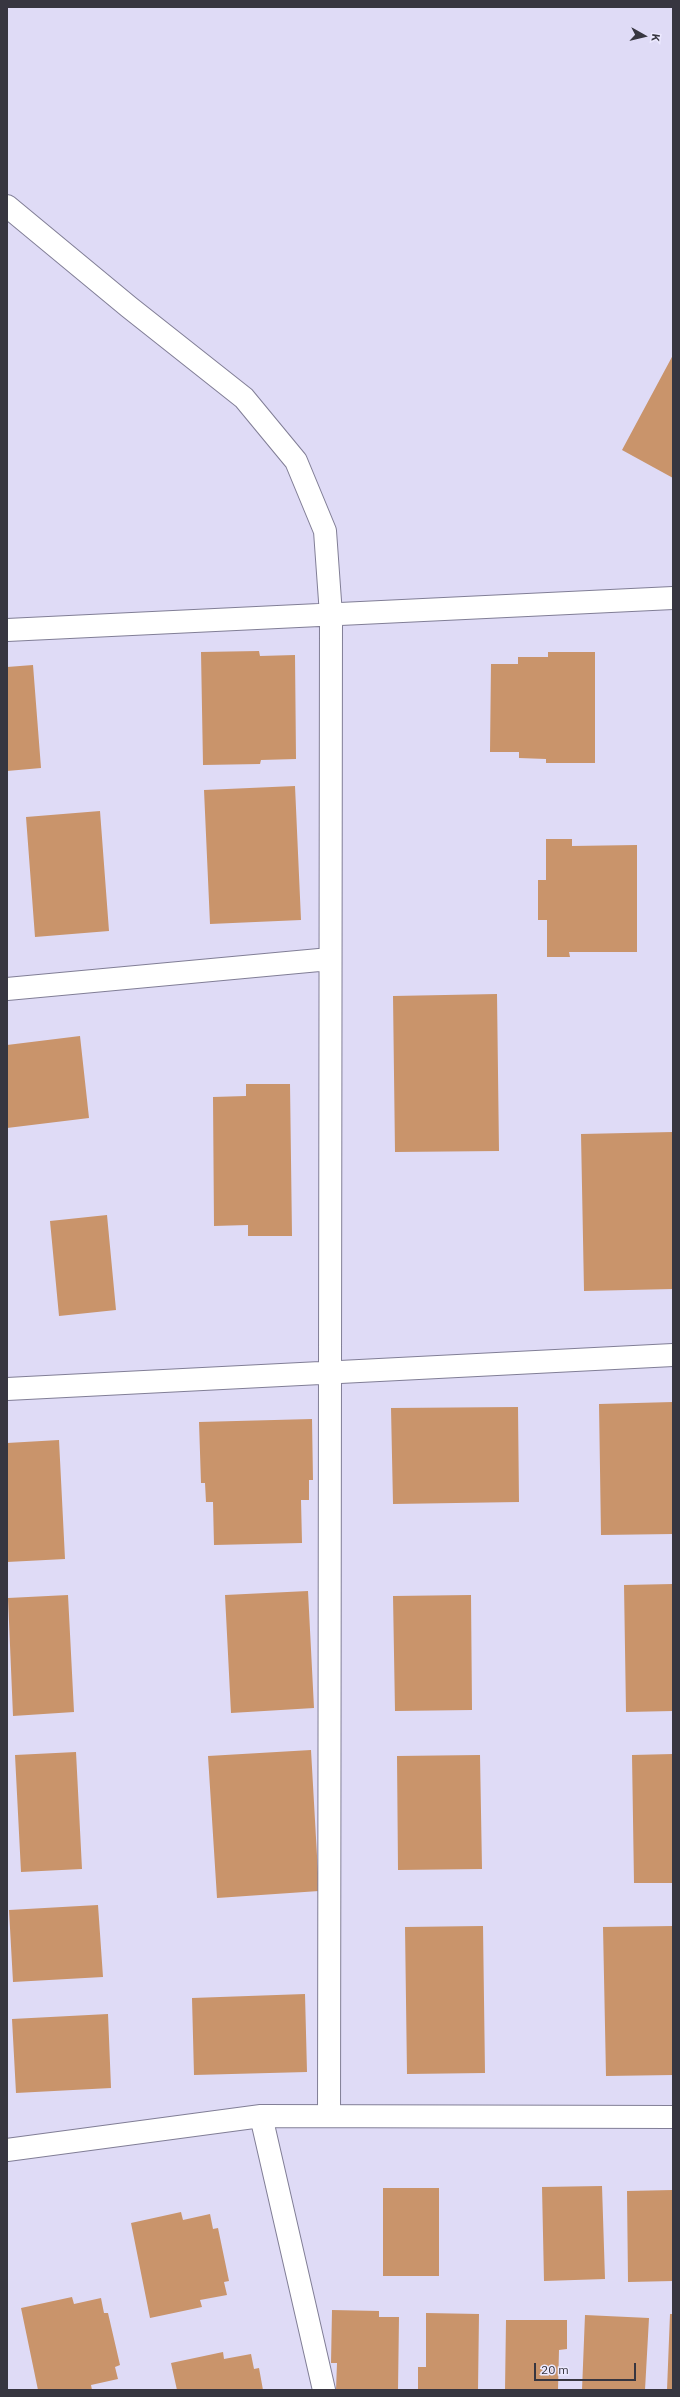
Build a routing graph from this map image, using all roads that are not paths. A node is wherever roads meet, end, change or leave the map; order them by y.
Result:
1 (7, 206) edge
2 (673, 598) edge
3 (331, 616) junction
4 (7, 630) edge
5 (330, 959) junction
6 (7, 989) edge
7 (673, 1355) edge
8 (329, 1373) junction
9 (7, 1389) edge
10 (261, 2116) junction
11 (329, 2116) junction
12 (673, 2117) edge
13 (7, 2150) edge
14 (324, 2390) edge

1 - 3 street
2 - 3 street
3 - 4 street
3 - 5 street
5 - 6 street
5 - 8 street
7 - 8 street
8 - 9 street
8 - 11 street
10 - 11 street
10 - 13 street
10 - 14 street
11 - 12 street

